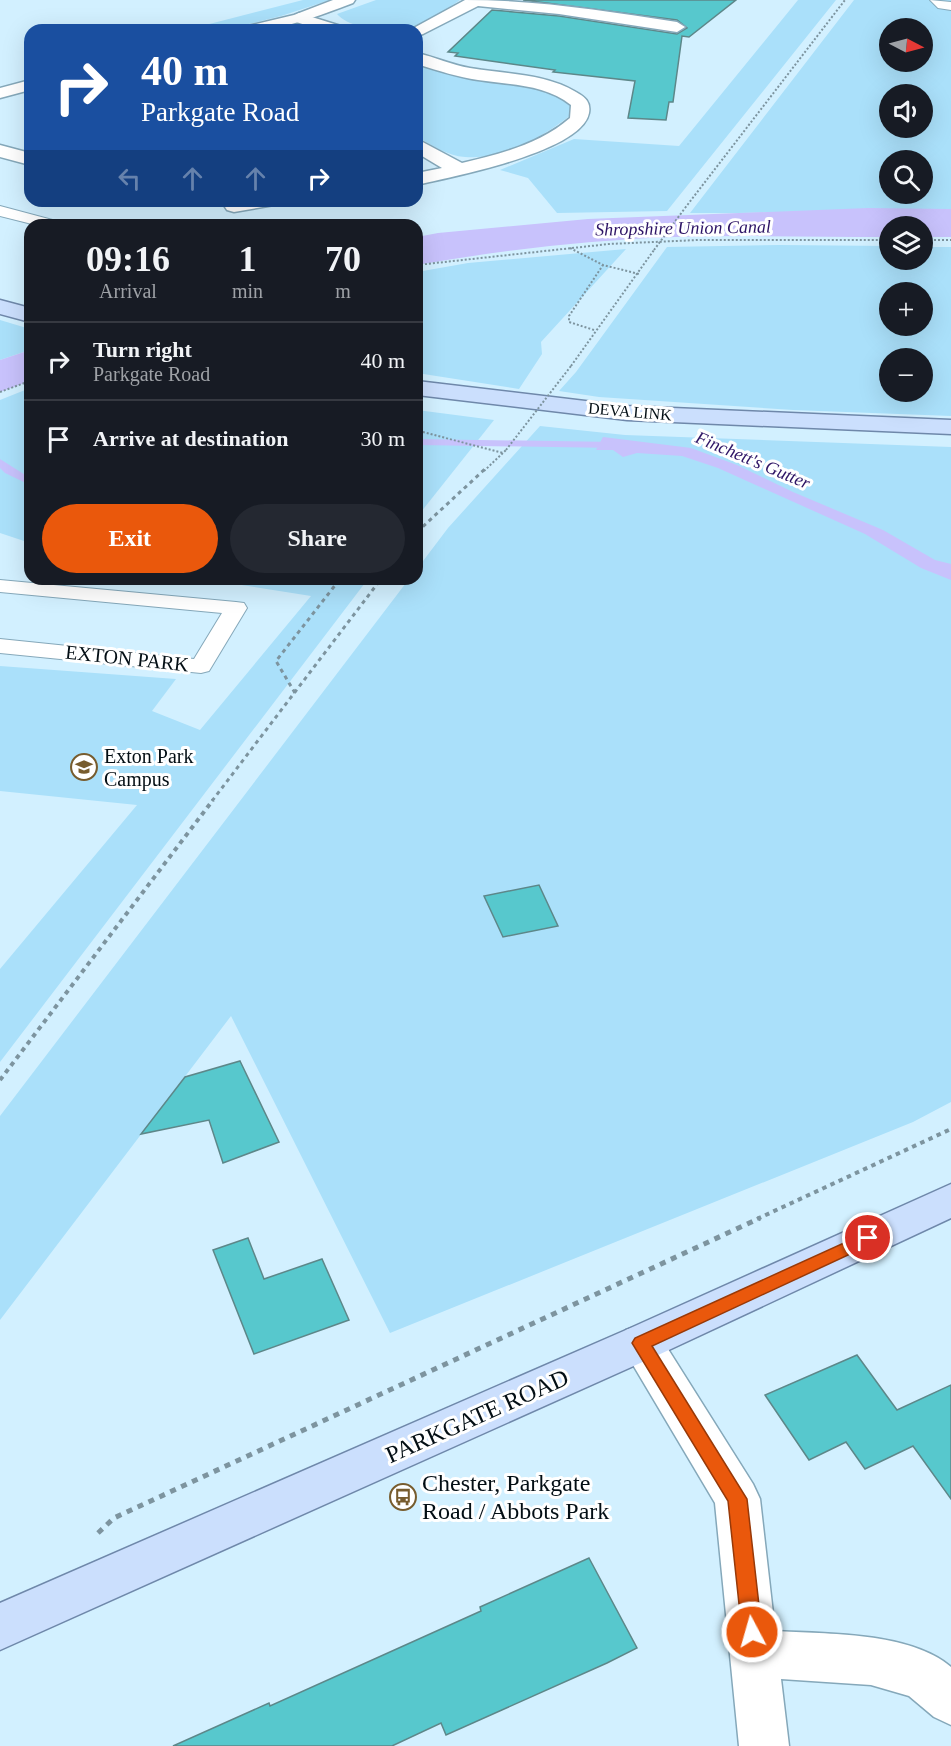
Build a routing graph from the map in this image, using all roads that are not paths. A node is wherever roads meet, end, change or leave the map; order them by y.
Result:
1 (347, 0) edge
2 (476, 0) edge
3 (936, 0) edge
4 (951, 6) edge
5 (299, 18) junction
6 (274, 24) edge
7 (318, 24) edge
8 (677, 27) dead end
9 (423, 28) edge
10 (423, 60) edge
11 (24, 87) edge
12 (0, 93) edge
13 (423, 149) edge
14 (0, 151) edge
15 (24, 157) edge
16 (458, 169) junction
17 (423, 178) edge
18 (0, 211) edge
19 (31, 219) edge
20 (0, 307) edge
21 (24, 313) edge
22 (423, 389) edge
23 (951, 428) edge
24 (0, 586) edge
25 (0, 646) edge
26 (951, 1200) edge
27 (641, 1343) junction
28 (0, 1627) edge
29 (754, 1654) junction
30 (951, 1700) edge
31 (764, 1746) edge

1 - 5 street
2 - 8 street
2 - 9 street
3 - 4 lane
5 - 6 street
5 - 7 street
10 - 16 street
11 - 12 street
13 - 16 street
14 - 15 street
16 - 17 street
18 - 19 lane
20 - 21 main road
22 - 23 main road, DEVA LINK
24 - 25 lane, EXTON PARK
26 - 27 main road, PARKGATE ROAD
27 - 28 main road, PARKGATE ROAD
27 - 29 street
29 - 30 street
29 - 31 street

